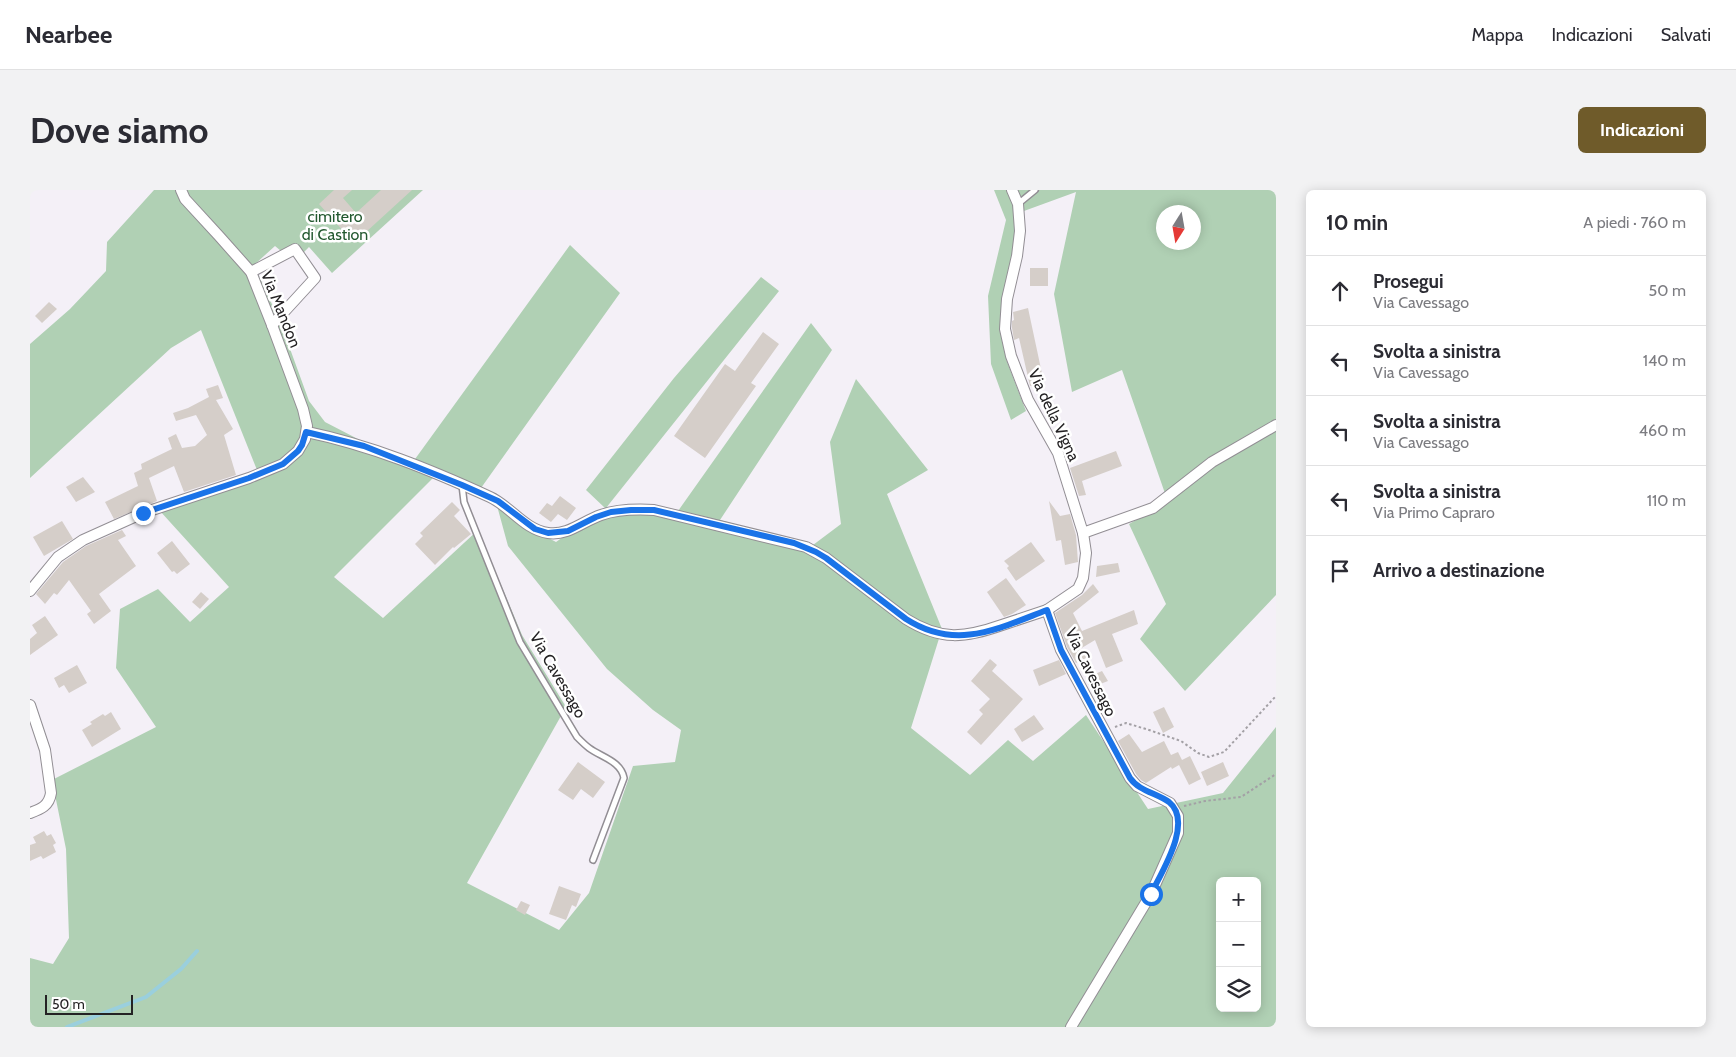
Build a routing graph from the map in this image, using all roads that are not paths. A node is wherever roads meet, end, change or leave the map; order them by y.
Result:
1 (181, 190) edge
2 (1012, 190) edge
3 (1035, 190) edge
4 (1018, 204) junction
5 (251, 272) junction
6 (272, 325) junction
7 (1276, 425) edge
8 (306, 432) junction
9 (462, 485) junction
10 (1083, 533) junction
11 (30, 591) edge
12 (1047, 610) junction
13 (30, 705) edge
14 (30, 814) edge
15 (593, 860) dead end
16 (1071, 1027) edge

1 - 5 street, Via Mandon
2 - 4 street, Via della Vigna
3 - 4 lane
4 - 10 street, Via della Vigna
5 - 6 street, Via Mandon
5 - 6 street
6 - 8 street, Via Mandon
7 - 10 street
8 - 9 street
8 - 11 street
9 - 12 street
9 - 15 lane, Via Cavessago
10 - 12 street, Via della Vigna
12 - 16 street, Via Cavessago
13 - 14 street

